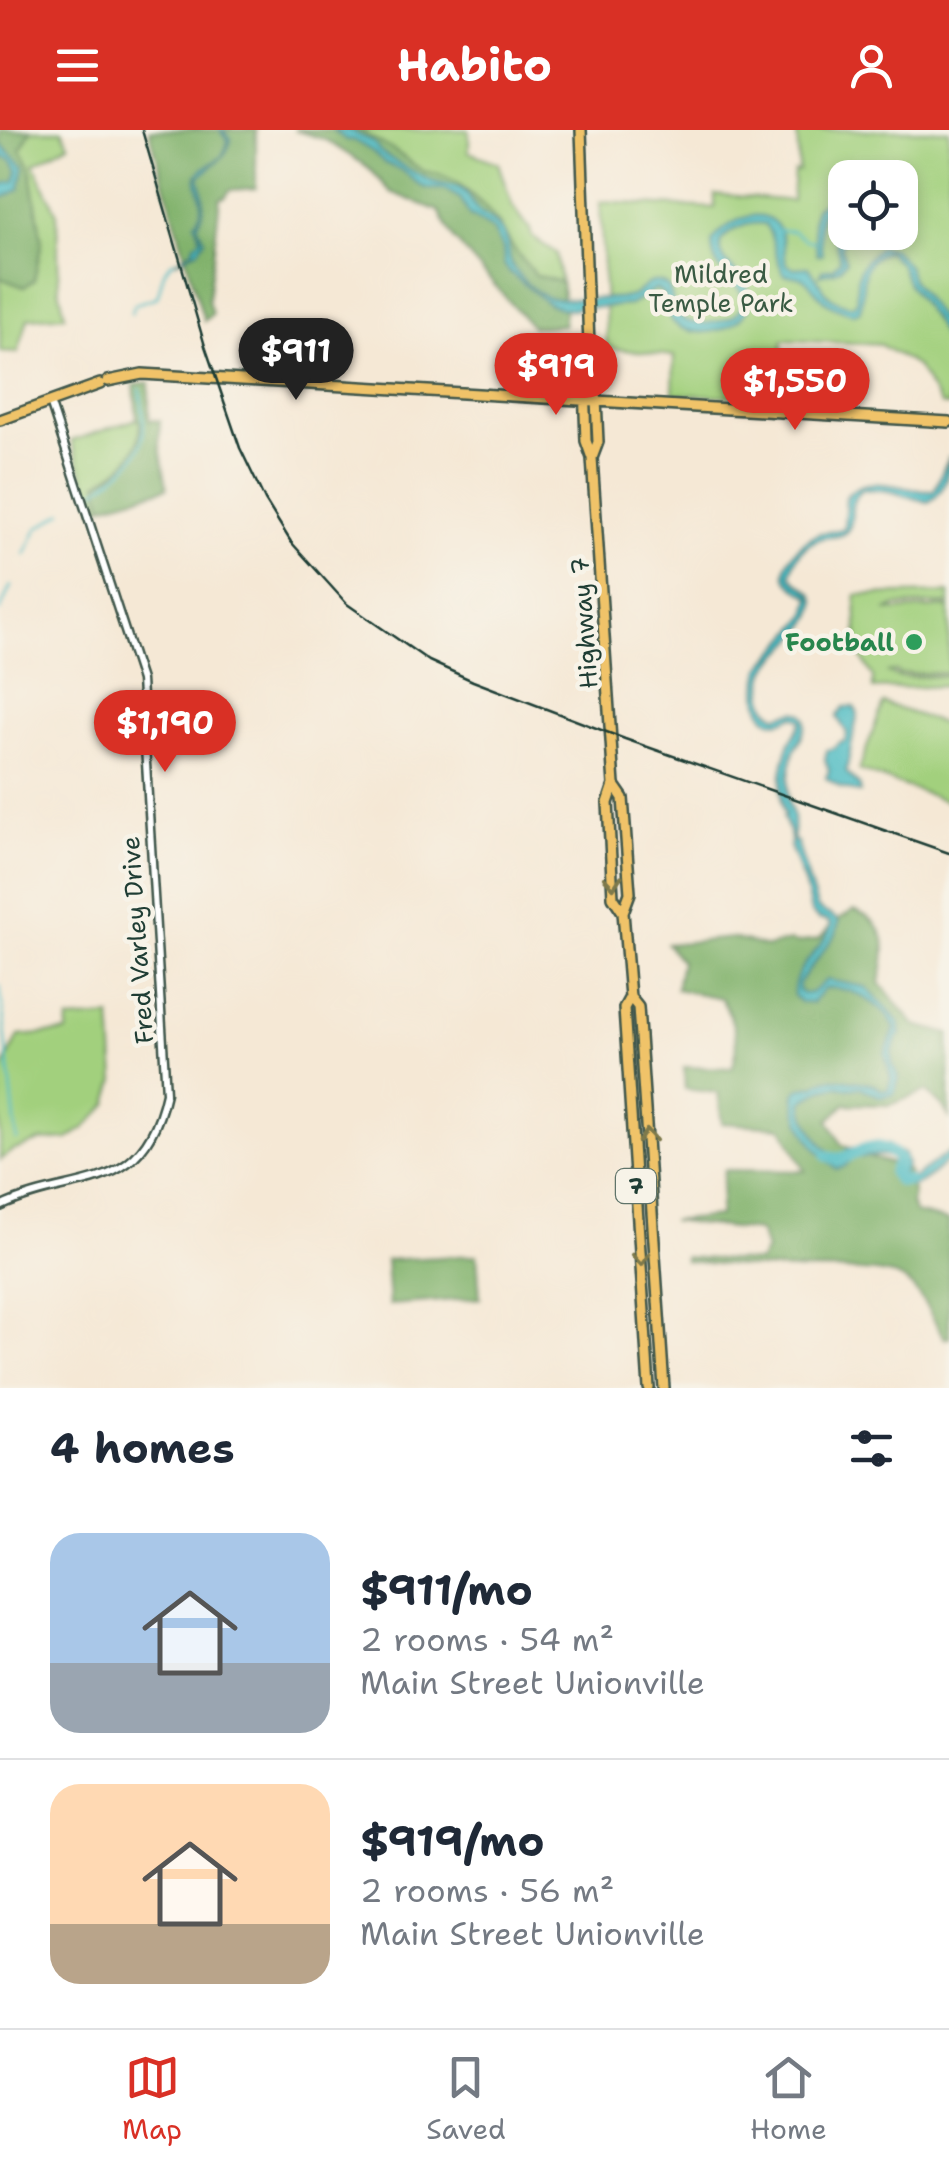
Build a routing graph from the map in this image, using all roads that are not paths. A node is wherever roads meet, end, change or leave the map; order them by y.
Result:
1 (581, 130) edge
2 (590, 400) junction
3 (50, 401) junction
4 (0, 420) edge
5 (949, 422) edge
6 (614, 785) junction
7 (623, 912) junction
8 (630, 997) junction
9 (0, 1208) edge
10 (649, 1388) edge
11 (664, 1388) edge

1 - 2 main road, Highway 7 / 7
2 - 3 main road
2 - 5 main road
2 - 6 main road, Highway 7 / 7
3 - 4 main road
3 - 9 street, Fred Varley Drive
6 -> 7 main road, Highway 7 / 7
6 - 7 main road, Highway 7 / 7
7 - 8 main road, Highway 7 / 7
8 -> 10 main road, Highway 7 / 7
11 -> 8 main road, Highway 7 / 7

